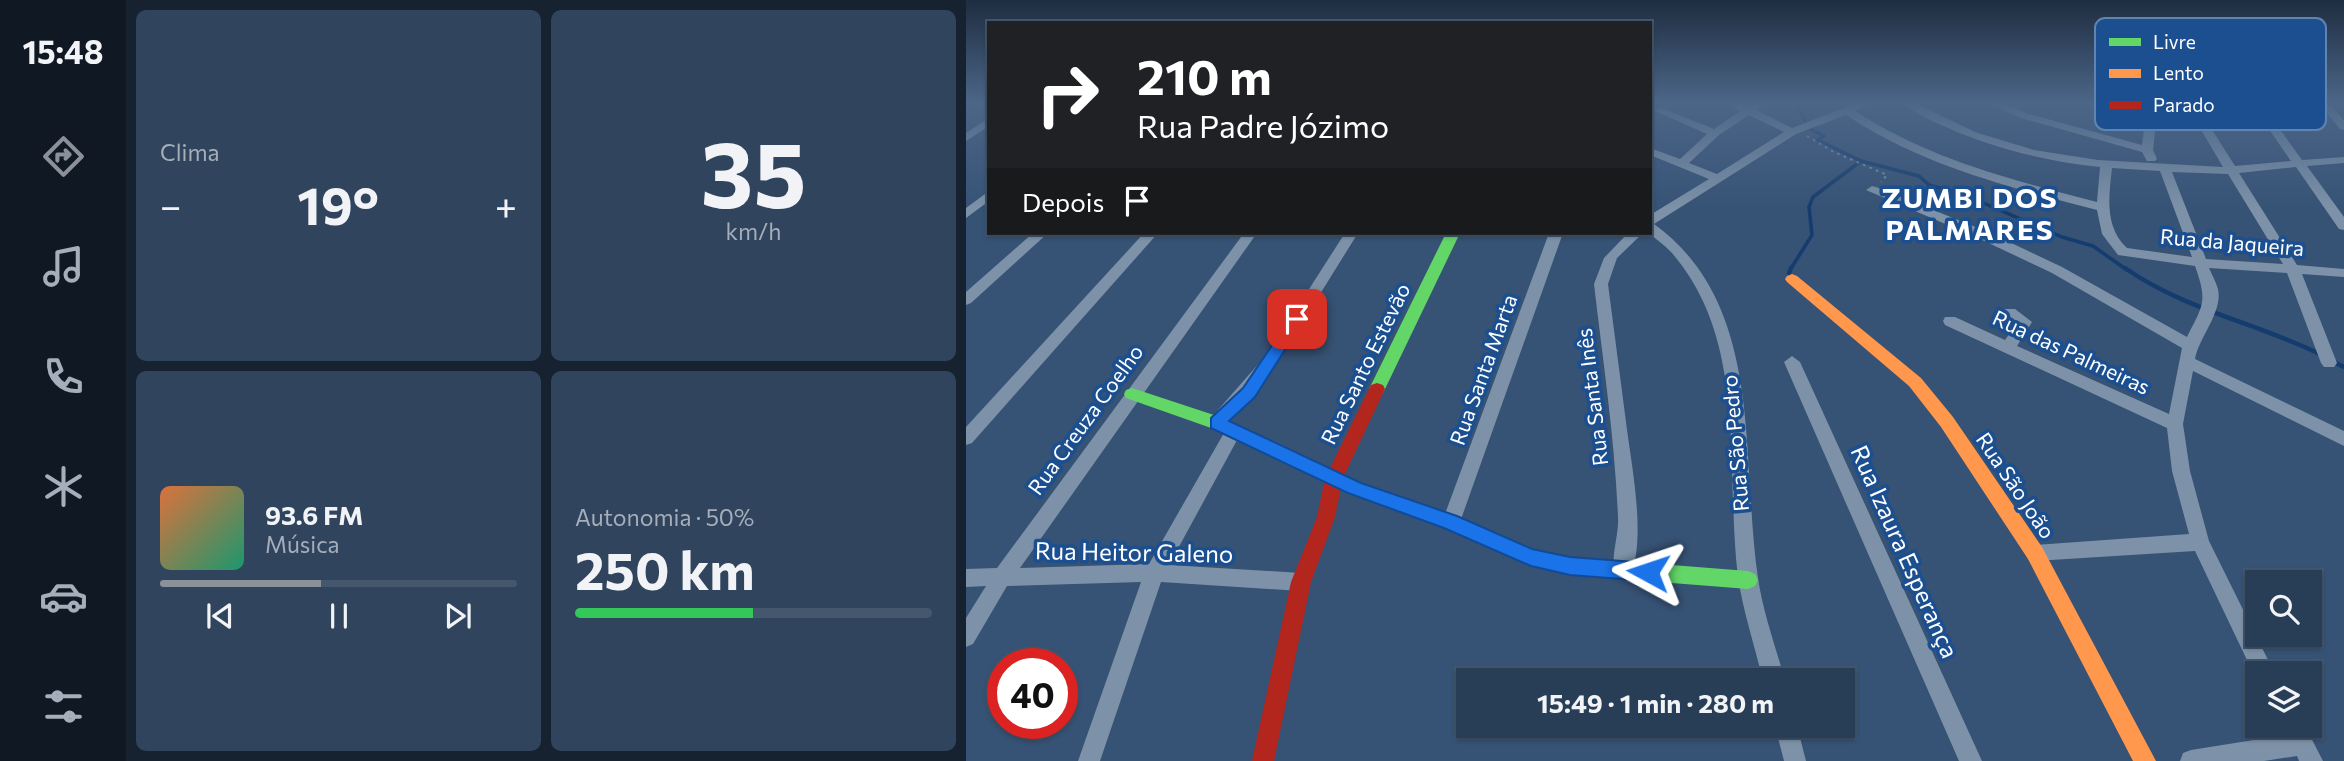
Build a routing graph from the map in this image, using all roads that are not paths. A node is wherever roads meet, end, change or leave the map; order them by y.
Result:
1 (1709, 139) edge
2 (1783, 139) edge
3 (1889, 139) edge
4 (1979, 139) edge
5 (2106, 139) edge
6 (2148, 139) edge
7 (2212, 139) edge
8 (2281, 139) edge
9 (2147, 150) junction
10 (1652, 152) edge
11 (2344, 160) edge
12 (1683, 162) junction
13 (2298, 162) junction
14 (2106, 166) junction
15 (2160, 167) junction
16 (2231, 170) junction
17 (1717, 178) junction
18 (1872, 190) road end
19 (966, 196) edge
20 (987, 196) edge
21 (987, 197) edge
22 (2101, 208) junction
23 (966, 214) edge
24 (1652, 220) edge
25 (2344, 226) edge
26 (1652, 229) edge
27 (1039, 235) edge
28 (1149, 235) edge
29 (1249, 235) edge
30 (1351, 235) edge
31 (1453, 235) edge
32 (1555, 235) edge
33 (1634, 235) edge
34 (2202, 263) junction
35 (2293, 270) junction
36 (2344, 273) edge
37 (1792, 279) dead end
38 (966, 300) edge
39 (2010, 312) dead end
40 (1950, 320) dead end
41 (2008, 348) junction
42 (2189, 354) junction
43 (1792, 362) dead end
44 (2329, 363) dead end
45 (1132, 394) junction
46 (1217, 423) junction
47 (2175, 424) junction
48 (1234, 431) junction
49 (966, 438) edge
50 (2344, 439) edge
51 (1335, 478) junction
52 (1451, 522) junction
53 (2200, 542) junction
54 (2035, 553) junction
55 (1623, 570) junction
56 (1154, 573) junction
57 (1002, 577) junction
58 (966, 578) edge
59 (1748, 580) junction
60 (1301, 582) junction
61 (966, 637) edge
62 (2258, 661) edge
63 (1771, 668) edge
64 (1789, 738) edge
65 (2301, 744) edge
66 (1089, 761) edge
67 (1263, 761) edge
68 (1795, 761) edge
69 (1971, 761) edge
70 (2145, 761) edge
71 (2191, 761) edge

1 - 12 street
2 - 17 street
3 - 22 street
4 - 14 street
5 - 9 street
6 - 9 street
7 - 16 street
8 - 13 street
9 - 15 street
10 - 12 street
11 - 13 street
12 - 17 street
13 - 16 street
13 - 25 street
14 - 15 street
14 - 22 street
15 - 16 street
15 - 34 street
16 - 35 street
17 - 24 street
18 - 42 street
19 - 20 street
21 - 23 street
22 - 34 street, Rua da Jaqueira
26 - 59 street, Rua São Pedro
27 - 38 street
28 - 49 street
29 - 45 street, Rua Creuza Coelho
30 - 46 street
31 - 51 street, Rua Santo Estevão
32 - 52 street, Rua Santa Marta
33 - 55 street, Rua Santa Inês
34 - 35 street, Rua da Jaqueira
34 - 42 street
35 - 36 street, Rua da Jaqueira
35 - 44 street
37 - 54 street, Rua São João
39 - 41 street
40 - 41 street, Rua das Palmeiras
41 - 47 street, Rua das Palmeiras
42 - 47 street
42 - 50 street
43 - 69 street, Rua Izaura Esperança
45 - 46 street
45 - 57 street, Rua Creuza Coelho
46 - 48 street
47 - 53 street
48 - 51 street
48 - 56 street
51 - 52 street
51 - 60 street, Rua Santo Estevão
52 - 55 street
53 - 54 street
53 - 62 street
54 - 70 street, Rua São João
55 - 59 street
56 - 57 street, Rua Heitor Galeno
56 - 60 street, Rua Heitor Galeno
56 - 66 street
57 - 58 street, Rua Heitor Galeno
57 - 61 street, Rua Creuza Coelho
59 - 63 street, Rua São Pedro
60 - 67 street, Rua Santo Estevão
64 - 68 street
65 - 71 street

